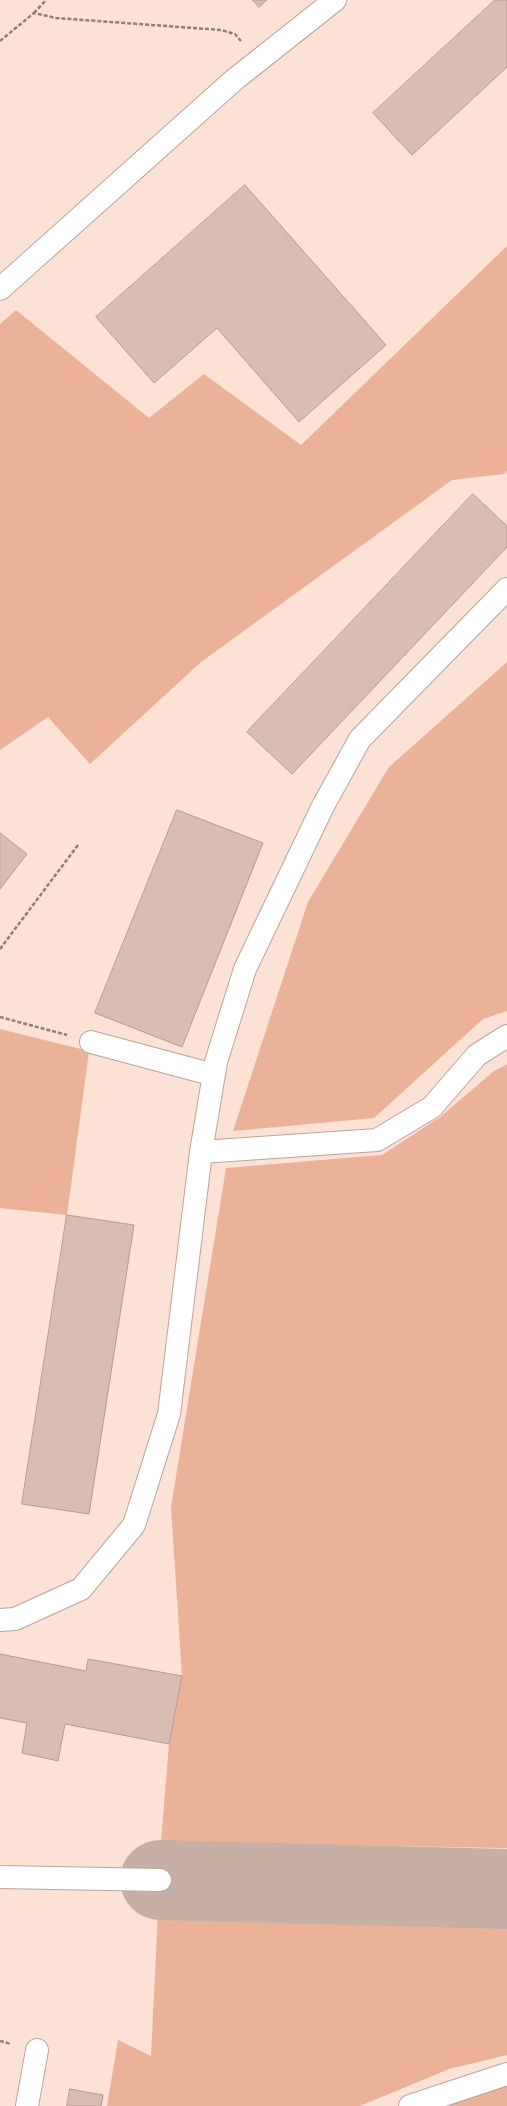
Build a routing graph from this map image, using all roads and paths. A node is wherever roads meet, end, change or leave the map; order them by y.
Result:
1 (46, 0) edge
2 (335, 0) edge
3 (34, 13) junction
4 (0, 41) edge
5 (258, 59) junction
6 (0, 289) edge
7 (507, 589) edge
8 (78, 845) dead end
9 (0, 949) edge
10 (0, 1017) edge
11 (507, 1036) edge
12 (91, 1042) joint
13 (214, 1075) junction
14 (202, 1152) junction
15 (0, 1620) edge
16 (0, 1877) edge
17 (160, 1880) dead end
18 (37, 2050) dead end
19 (507, 2074) edge
20 (27, 2106) edge
21 (410, 2106) edge

1 - 3 path
2 - 5 lane
3 - 4 path
3 - 5 path
5 - 6 lane
7 - 13 lane
8 - 9 path
10 - 12 path
11 - 14 lane
12 - 13 lane
13 - 14 lane
14 - 15 lane
16 - 17 lane
18 - 20 lane
19 - 21 lane

